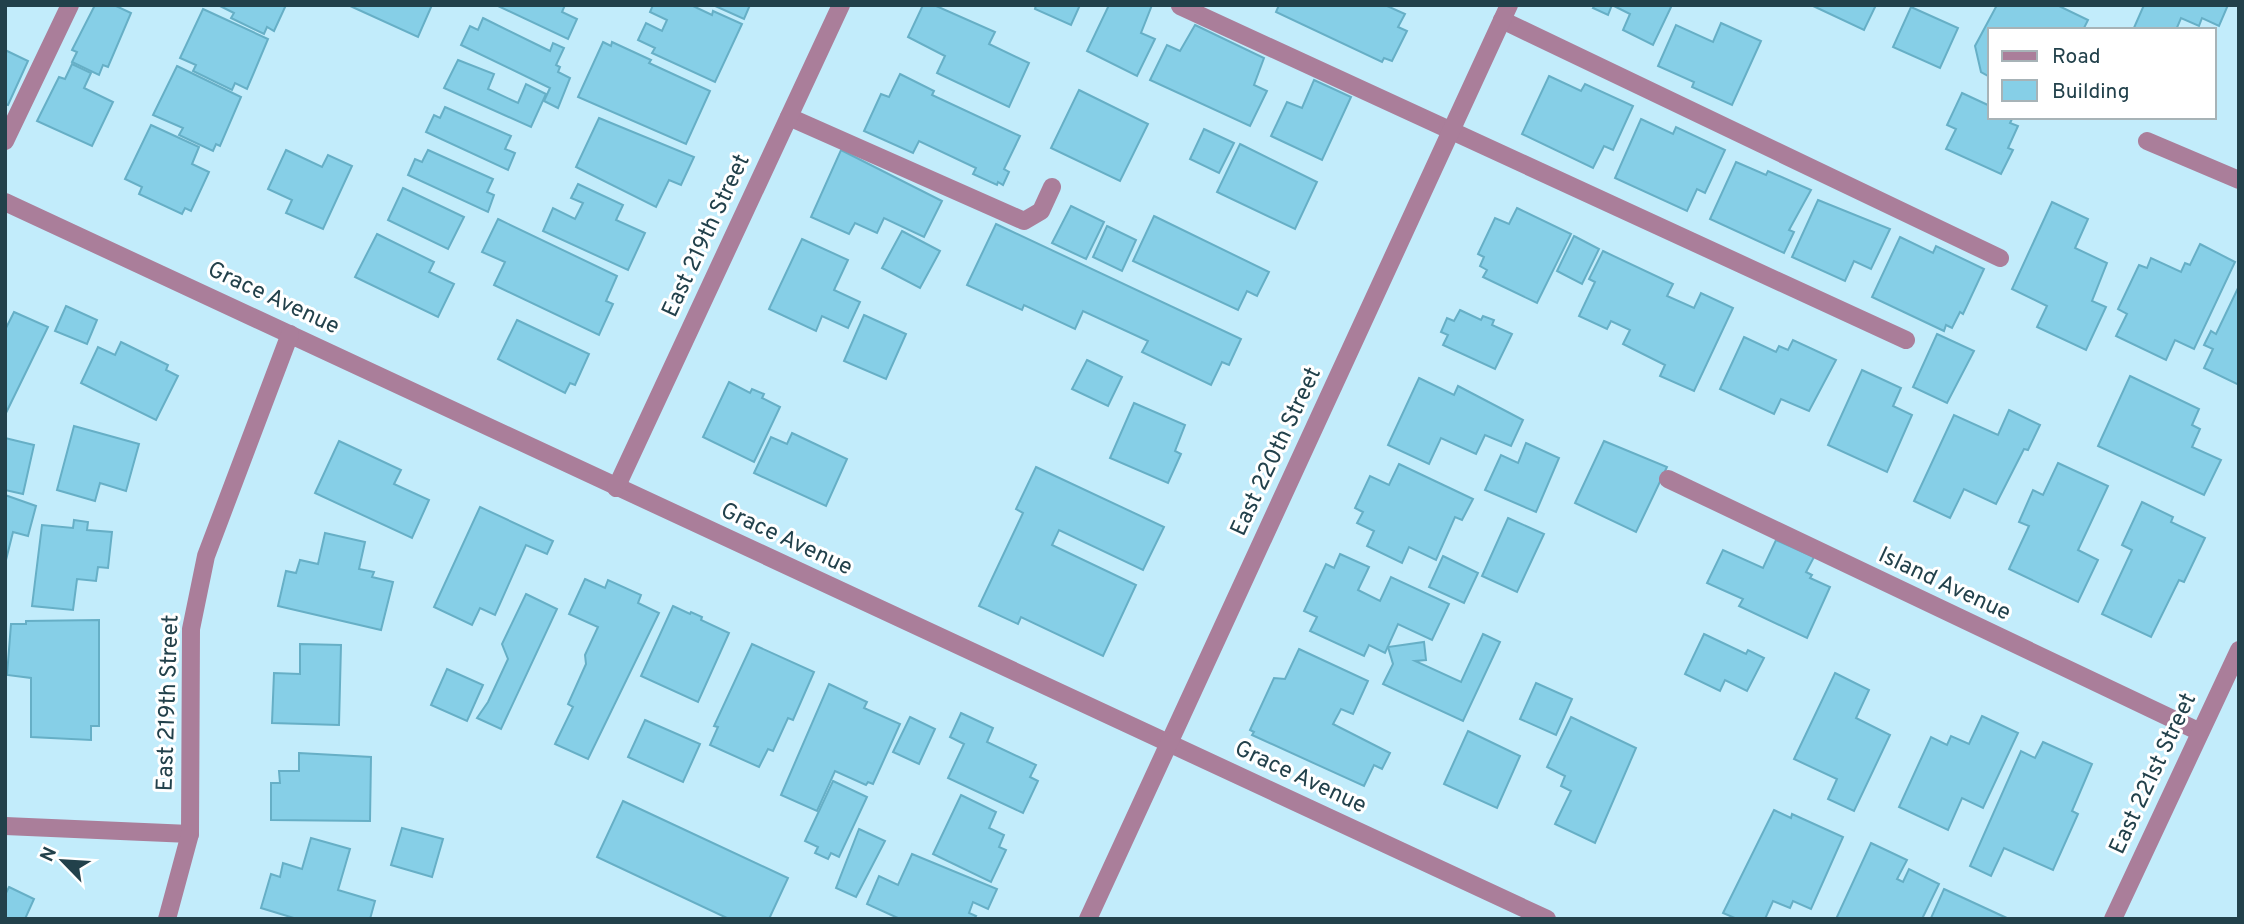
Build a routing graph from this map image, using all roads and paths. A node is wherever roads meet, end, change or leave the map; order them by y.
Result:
1 (69, 5) edge
2 (841, 5) edge
3 (1180, 6) edge
4 (1506, 13) edge
5 (789, 117) junction
6 (1452, 130) junction
7 (5, 141) edge
8 (2147, 141) dead end
9 (2239, 180) edge
10 (1052, 187) dead end
11 (5, 202) edge
12 (2000, 258) dead end
13 (290, 334) junction
14 (1906, 340) dead end
15 (1668, 479) dead end
16 (616, 488) junction
17 (2239, 649) edge
18 (2200, 732) junction
19 (1170, 744) junction
20 (5, 826) edge
21 (190, 834) junction
22 (167, 919) edge
23 (1088, 919) edge
24 (1547, 919) edge
25 (2113, 919) edge

1 - 7 street
2 - 5 street, East 219th Street
3 - 6 street
4 - 6 street, East 220th Street
4 - 12 street
5 - 10 street
5 - 16 street, East 219th Street
6 - 14 street
6 - 19 street, East 220th Street
8 - 9 street
11 - 13 street, Grace Avenue
13 - 16 street, Grace Avenue
13 - 21 street, East 219th Street
15 - 18 street, Island Avenue
16 - 19 street, Grace Avenue
17 - 18 street, East 221st Street
18 - 25 street, East 221st Street
19 - 23 street, East 220th Street
19 - 24 street, Grace Avenue
20 - 21 street
21 - 22 street, East 219th Street

